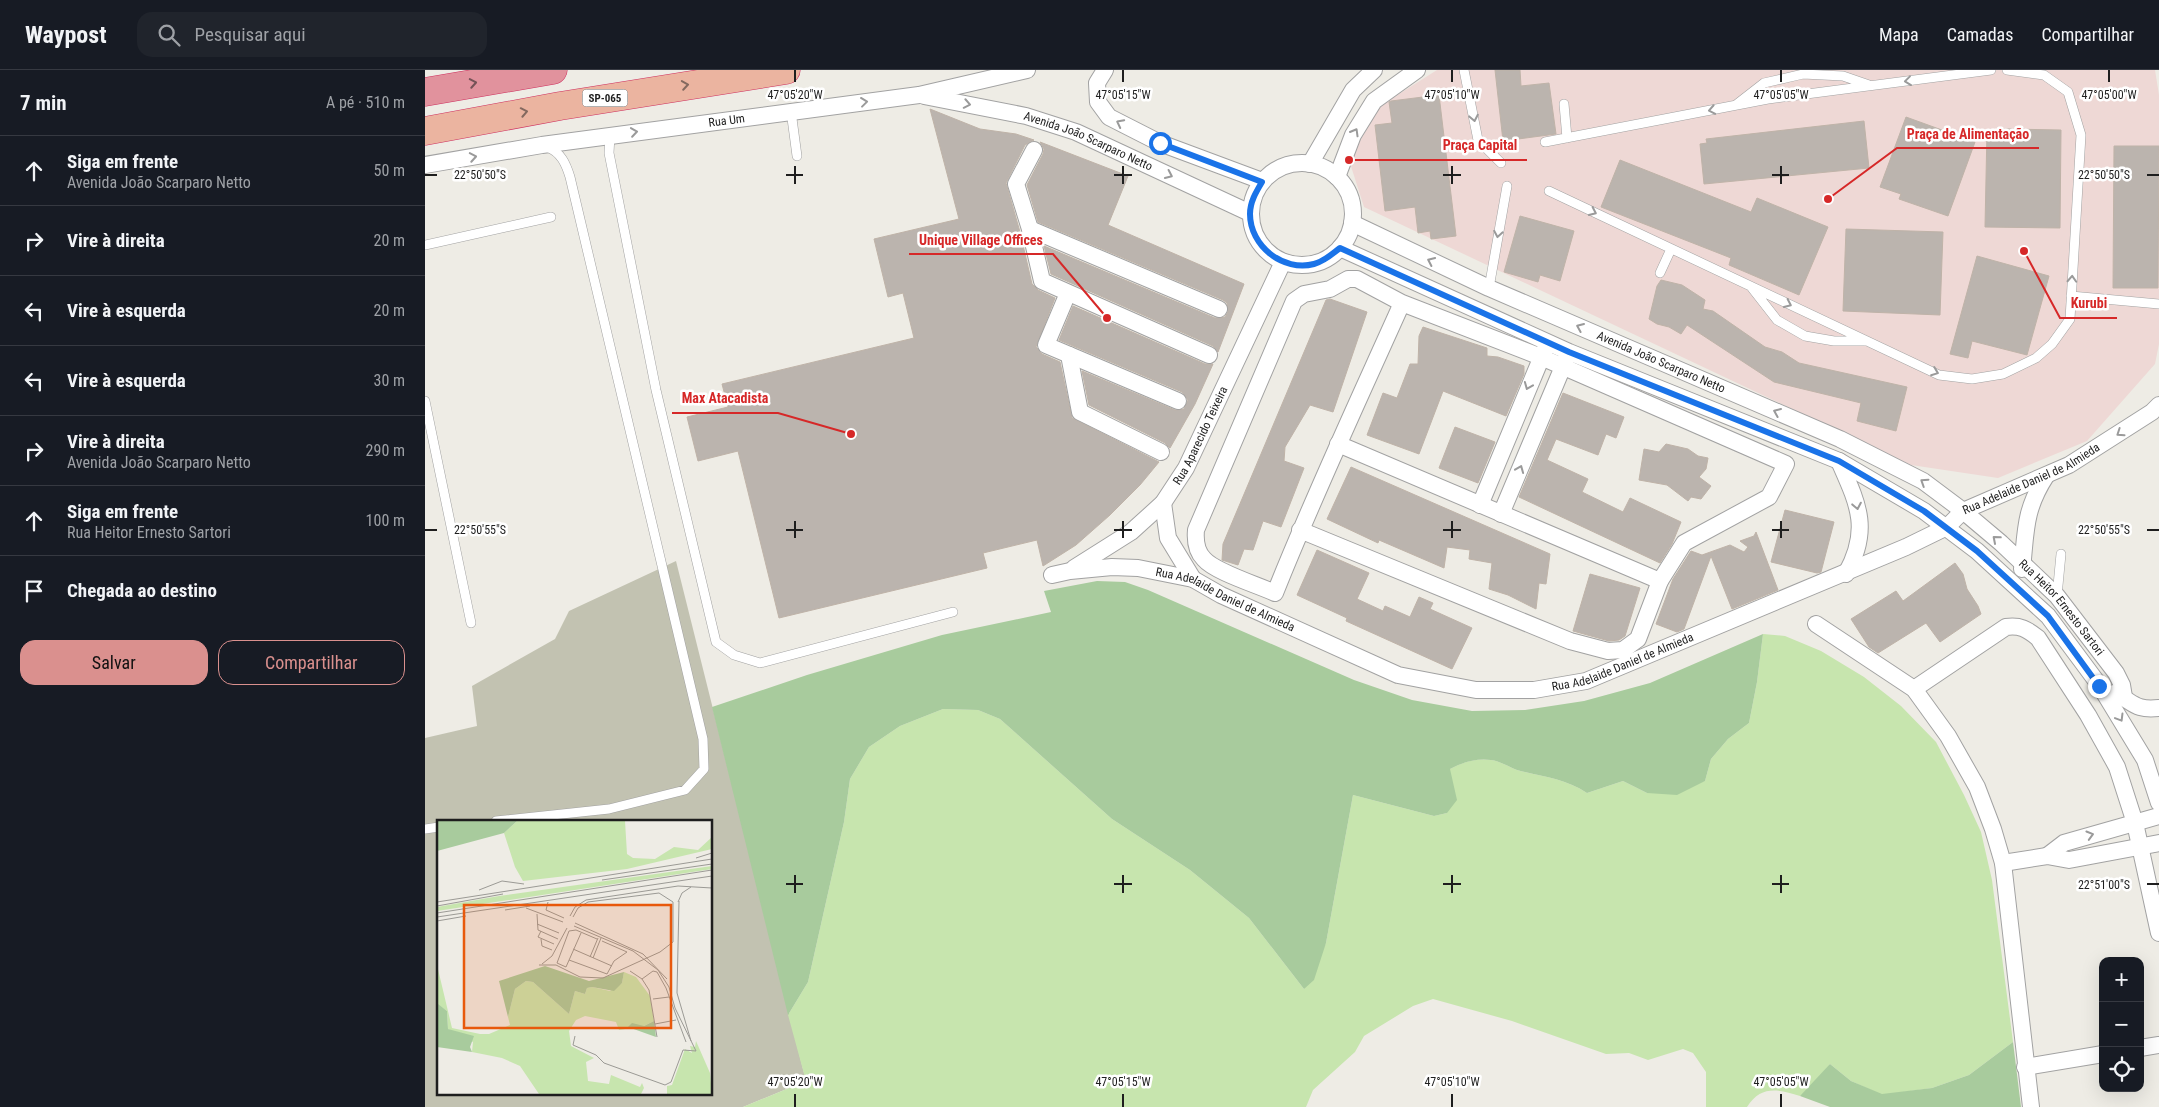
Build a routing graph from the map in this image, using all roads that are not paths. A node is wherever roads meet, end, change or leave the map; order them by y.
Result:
1 (553, 70) edge
2 (786, 70) edge
3 (1027, 70) edge
4 (1105, 70) edge
5 (1374, 70) edge
6 (1417, 70) edge
7 (1464, 70) edge
8 (1991, 70) edge
9 (2007, 70) edge
10 (1872, 86) junction
11 (425, 92) edge
12 (919, 95) junction
13 (1564, 104) dead end
14 (1735, 105) junction
15 (791, 111) junction
16 (425, 131) edge
17 (610, 136) junction
18 (1567, 138) junction
19 (1545, 142) dead end
20 (542, 145) junction
21 (1034, 150) dead end
22 (797, 156) dead end
23 (1501, 163) dead end
24 (1310, 164) junction
25 (425, 165) edge
26 (1337, 177) junction
27 (1262, 182) junction
28 (1507, 186) dead end
29 (1549, 191) dead end
30 (1250, 213) junction
31 (551, 217) dead end
32 (1352, 223) junction
33 (1030, 229) junction
34 (425, 245) edge
35 (1340, 248) junction
36 (1671, 249) junction
37 (1283, 262) junction
38 (1660, 273) dead end
39 (1751, 286) junction
40 (1489, 288) junction
41 (1068, 292) junction
42 (2071, 296) junction
43 (1402, 303) junction
44 (2159, 304) edge
45 (1219, 309) dead end
46 (1866, 340) junction
47 (1545, 350) junction
48 (1569, 352) junction
49 (1069, 355) junction
50 (1209, 355) dead end
51 (1561, 367) junction
52 (425, 401) edge
53 (1178, 401) dead end
54 (2157, 410) edge
55 (1338, 444) junction
56 (1161, 452) dead end
57 (1839, 461) junction
58 (2046, 476) junction
59 (1163, 504) junction
60 (1480, 506) junction
61 (1963, 511) junction
62 (1501, 514) junction
63 (1947, 527) junction
64 (1300, 530) junction
65 (2061, 554) dead end
66 (2022, 562) junction
67 (1070, 571) junction
68 (1846, 574) junction
69 (1052, 575) dead end
70 (1193, 579) junction
71 (1660, 580) junction
72 (2019, 589) junction
73 (2057, 596) junction
74 (953, 612) dead end
75 (471, 624) dead end
76 (1816, 624) dead end
77 (2099, 686) junction
78 (1914, 689) junction
79 (2124, 697) junction
80 (2159, 708) edge
81 (2159, 803) edge
82 (2159, 816) edge
83 (505, 820) edge
84 (2135, 823) junction
85 (2159, 843) edge
86 (2141, 847) junction
87 (2047, 856) junction
88 (2003, 864) junction
89 (2159, 933) edge
90 (2159, 1044) edge
91 (2144, 1047) edge
92 (2099, 1055) edge
93 (2025, 1068) junction
94 (2031, 1107) edge

11 -> 1 highway
16 -> 2 highway, SP-065
3 - 12 street, Rua Um
27 -> 4 street, Avenida João Scarparo Netto
5 - 24 street
26 -> 6 street
7 -> 23 lane
8 -> 10 lane
42 -> 9 lane
10 - 14 lane
10 - 14 lane
15 -> 12 street, Rua Um
12 -> 30 street, Avenida João Scarparo Netto
13 - 18 lane
14 -> 18 lane
17 -> 15 street, Rua Um
15 - 22 lane
17 - 20 street, Rua Um
17 - 74 lane
18 - 19 lane
25 -> 20 street, Rua Um
20 - 83 lane
21 - 33 street
24 - 26 street
24 - 27 street
26 - 32 street
27 - 30 street
28 -> 40 lane
29 -> 36 lane
30 - 37 street
31 - 34 lane
32 - 35 street
40 -> 32 street, Avenida João Scarparo Netto
33 - 41 street
33 - 45 street
35 - 37 street
35 - 47 street, Avenida João Scarparo Netto
36 - 38 lane
36 - 39 lane
37 - 59 street, Rua Aparecido Teixeira
39 -> 46 lane
39 - 46 lane
61 -> 40 street, Avenida João Scarparo Netto
41 - 49 street
41 - 50 street
42 - 44 lane
46 -> 42 lane
43 - 47 street
43 - 55 street
43 - 64 street
47 - 48 street, Avenida João Scarparo Netto
47 - 51 street
47 -> 60 street
48 - 51 street
48 - 57 street, Avenida João Scarparo Netto
49 - 53 street
49 - 56 street
62 -> 51 street
51 - 71 street
52 - 75 lane
54 -> 58 street, Rua Adelaide Daniel de Almieda
55 - 60 street
55 - 64 street
57 - 63 street, Avenida João Scarparo Netto
57 -> 68 street
58 - 61 street, Rua Adelaide Daniel de Almieda
58 - 66 street
59 - 67 street, Rua Aparecido Teixeira
59 - 70 street
60 - 62 street
61 - 63 street, Rua Adelaide Daniel de Almieda
66 -> 61 street, Rua Heitor Ernesto Sartori
62 - 71 street
63 - 68 street, Rua Adelaide Daniel de Almieda
63 - 72 street, Rua Heitor Ernesto Sartori
64 - 71 street
65 - 73 lane
66 - 72 street
66 - 73 street, Rua Heitor Ernesto Sartori
67 - 69 street, Rua Adelaide Daniel de Almieda
67 - 70 street, Rua Adelaide Daniel de Almieda
68 - 70 street, Rua Adelaide Daniel de Almieda
72 - 77 street, Rua Heitor Ernesto Sartori
73 - 79 street, Rua Heitor Ernesto Sartori
76 - 78 street
77 - 79 street
77 -> 81 street, Rua Heitor Ernesto Sartori
78 - 84 street
78 - 88 street
79 - 80 street
82 - 84 street
84 - 86 street
87 -> 84 street
85 - 86 street
86 - 87 street
86 - 89 street
87 - 88 street
88 - 93 street
90 - 91 street
92 - 93 street
93 - 94 street

